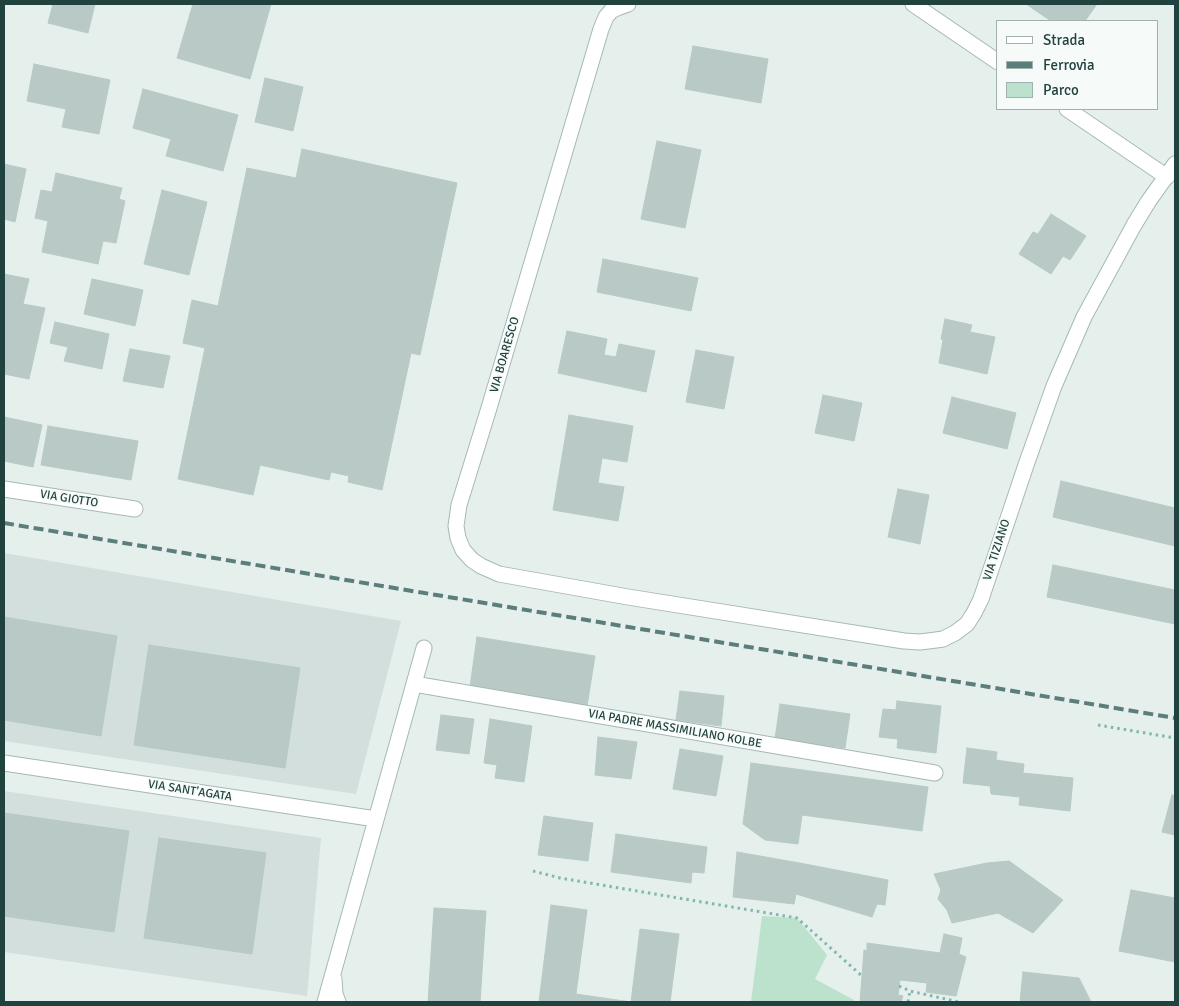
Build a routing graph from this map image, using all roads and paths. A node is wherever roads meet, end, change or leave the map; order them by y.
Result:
1 (628, 4) edge
2 (912, 4) edge
3 (996, 61) edge
4 (1069, 110) edge
5 (1171, 170) edge
6 (4, 489) edge
7 (134, 509) dead end
8 (628, 597) joint
9 (424, 648) dead end
10 (414, 684) junction
11 (1098, 725) dead end
12 (1175, 738) edge
13 (4, 763) edge
14 (935, 774) dead end
15 (376, 819) junction
16 (534, 871) dead end
17 (334, 973) junction
18 (862, 976) dead end
19 (899, 986) dead end
20 (910, 991) junction
21 (324, 1002) edge
22 (338, 1002) edge
23 (908, 1002) edge
24 (958, 1002) edge

1 - 8 street, VIA BOARESCO
2 - 3 street
4 - 5 street
5 - 8 street, VIA TIZIANO
6 - 7 street, VIA GIOTTO
9 - 10 street
10 - 14 street, VIA PADRE MASSIMILIANO KOLBE
10 - 15 street
11 - 12 path
13 - 15 street, VIA SANT'AGATA
15 - 17 street
16 - 18 path
17 - 21 street
17 - 22 street
19 - 20 path
20 - 23 path
20 - 24 path

